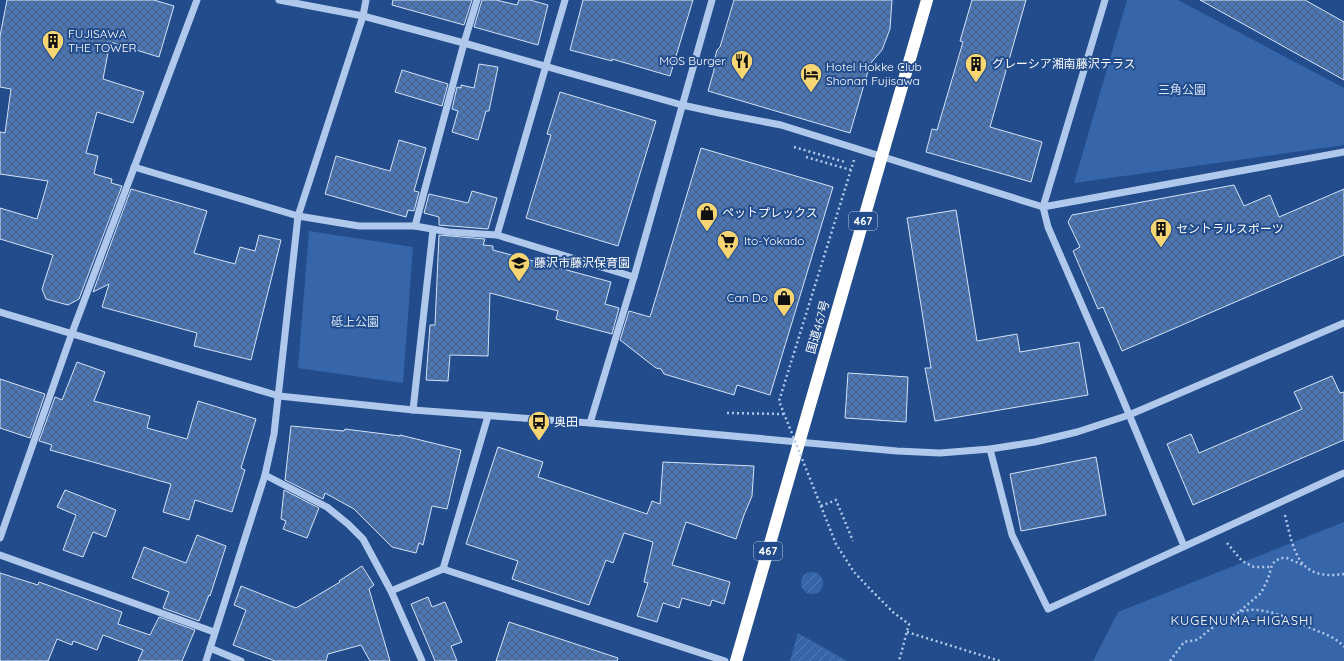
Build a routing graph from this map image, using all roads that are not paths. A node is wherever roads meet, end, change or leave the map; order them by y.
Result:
1 (197, 0) edge
2 (279, 0) edge
3 (366, 0) edge
4 (477, 0) edge
5 (565, 0) edge
6 (712, 0) edge
7 (927, 0) edge
8 (1105, 0) edge
9 (363, 16) junction
10 (464, 43) junction
11 (546, 66) junction
12 (682, 105) junction
13 (1344, 152) edge
14 (882, 156) junction
15 (134, 167) junction
16 (1043, 207) junction
17 (298, 216) junction
18 (415, 226) junction
19 (432, 230) junction
20 (497, 236) junction
21 (634, 277) junction
22 (0, 312) edge
23 (1344, 323) edge
24 (72, 333) junction
25 (279, 396) junction
26 (413, 410) junction
27 (1129, 415) junction
28 (488, 416) junction
29 (590, 423) junction
30 (799, 442) junction
31 (990, 449) junction
32 (1344, 473) edge
33 (265, 475) junction
34 (0, 538) edge
35 (1184, 546) junction
36 (0, 555) edge
37 (443, 569) junction
38 (392, 591) junction
39 (214, 632) junction
40 (210, 648) junction
41 (206, 661) edge
42 (240, 661) edge
43 (422, 661) edge
44 (725, 661) edge
45 (736, 661) edge

1 - 15 street
2 - 9 street
3 - 9 street
4 - 10 street
5 - 11 street
6 - 12 street
7 - 14 highway, 国道467号 / 467
8 - 16 street
9 - 10 street
9 - 17 street
10 - 11 street
10 - 18 street
11 - 12 street
11 - 20 street
12 - 14 street
12 - 21 street
13 - 16 street
14 - 16 street
14 - 30 highway, 国道467号 / 467
15 - 17 street
15 - 24 street
16 - 27 street
17 - 18 street
17 - 25 street
18 - 19 street
19 - 20 street
19 - 26 street
20 - 21 street
21 - 29 street
22 - 24 street
23 - 27 street
24 - 25 street
24 - 34 street
25 - 26 street
25 - 33 street
26 - 28 street
27 - 31 street
27 - 35 street
28 - 29 street
28 - 37 street
29 - 30 street
30 - 31 street
30 - 45 highway, 国道467号 / 467
31 - 35 street
32 - 35 street
33 - 38 street
33 - 39 street
36 - 39 street
37 - 38 street
37 - 44 street
38 - 43 street
39 - 40 street
40 - 41 street
40 - 42 street

